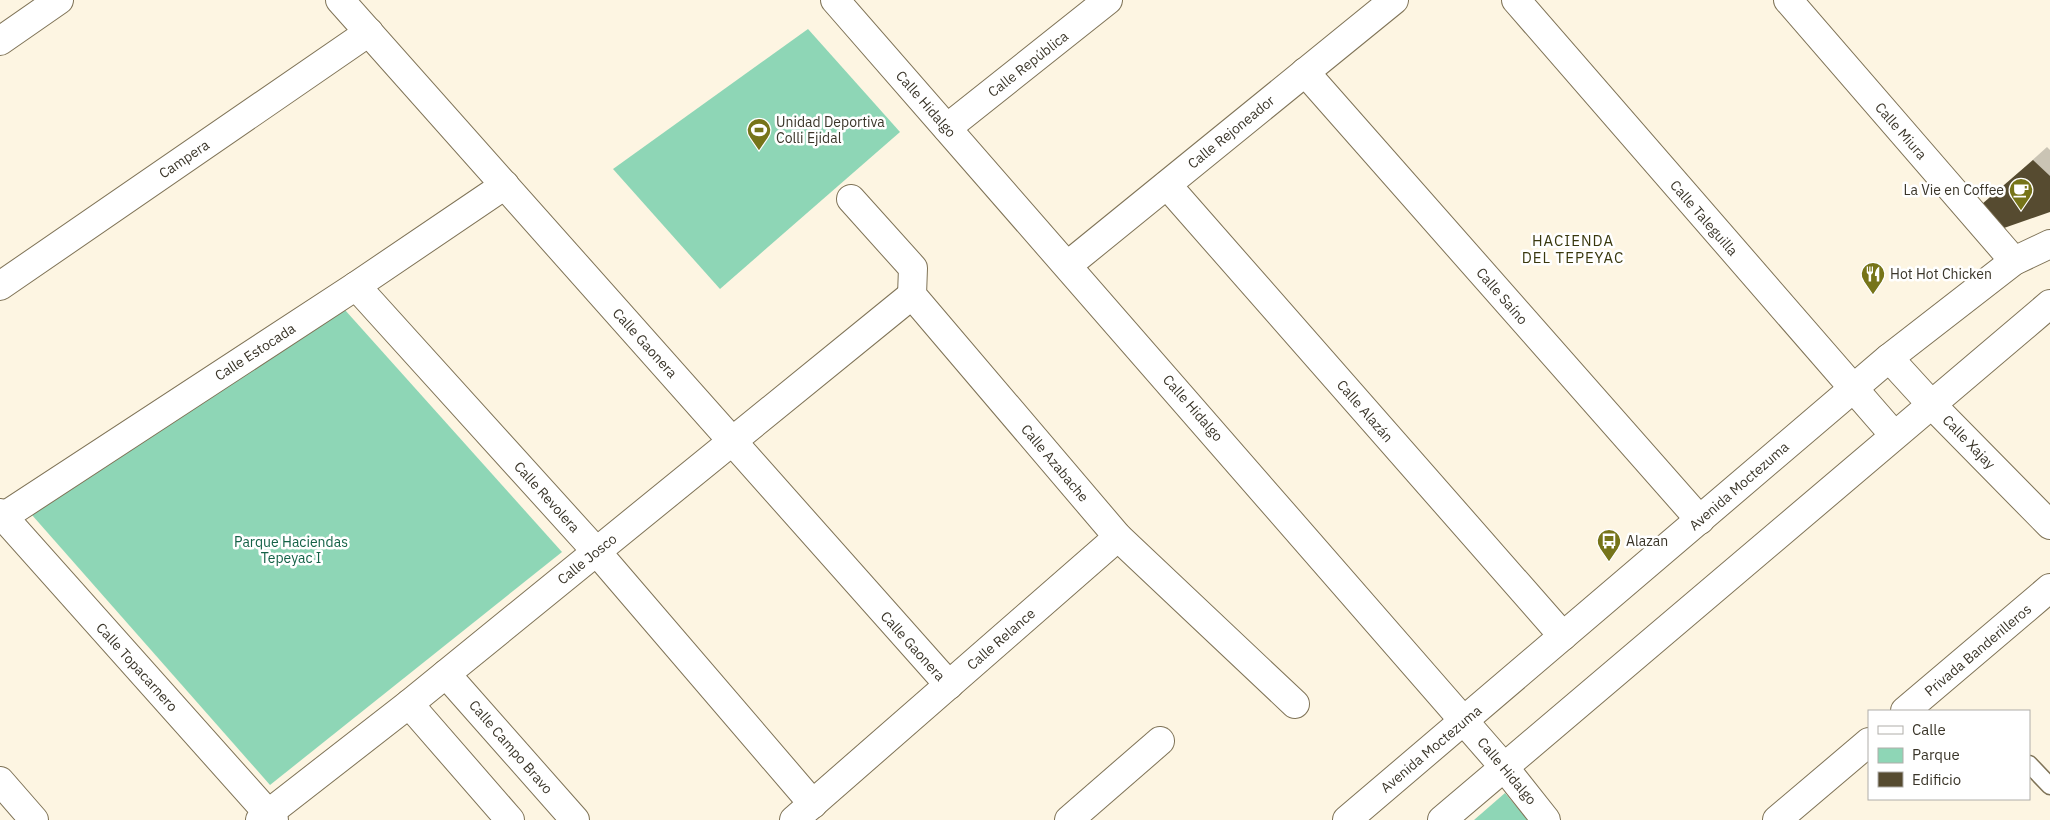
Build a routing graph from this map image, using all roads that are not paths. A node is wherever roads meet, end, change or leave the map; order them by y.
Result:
1 (59, 0) edge
2 (340, 0) edge
3 (835, 0) edge
4 (1108, 0) edge
5 (1394, 0) edge
6 (1516, 0) edge
7 (1788, 0) edge
8 (369, 32) junction
9 (0, 41) edge
10 (1305, 72) junction
11 (947, 128) junction
12 (504, 185) junction
13 (1167, 185) junction
14 (851, 200) dead end
15 (2050, 244) edge
16 (2014, 261) junction
17 (1068, 265) junction
18 (0, 286) edge
19 (356, 286) junction
20 (912, 295) junction
21 (2050, 304) edge
22 (1889, 358) junction
23 (1852, 389) junction
24 (1931, 404) junction
25 (1894, 435) junction
26 (732, 441) junction
27 (2, 515) edge
28 (1700, 520) junction
29 (2050, 525) edge
30 (1118, 538) junction
31 (596, 551) junction
32 (2050, 588) edge
33 (1562, 636) junction
34 (446, 674) junction
35 (949, 686) junction
36 (409, 704) junction
37 (1295, 704) dead end
38 (1906, 710) edge
39 (1464, 721) junction
40 (1160, 741) dead end
41 (1868, 743) edge
42 (2030, 765) edge
43 (1504, 767) junction
44 (0, 781) edge
45 (2050, 786) edge
46 (803, 812) edge
47 (267, 818) edge
48 (34, 820) edge
49 (510, 820) edge
50 (575, 820) edge
51 (1068, 820) edge
52 (1347, 820) edge
53 (1442, 820) edge
54 (1546, 820) edge
55 (1777, 820) edge

1 - 9 street
2 - 8 street, Calle Gaonera
3 - 11 street, Calle Hidalgo
4 - 11 street, Calle República
5 - 10 street, Calle Rejoneador
6 - 23 street, Calle Taleguilla
7 - 16 street, Calle Miura
8 - 12 street, Calle Gaonera
8 - 18 street, Campera
10 - 13 street, Calle Rejoneador
10 - 28 street, Calle Saíno
11 - 17 street, Calle Hidalgo
12 - 19 street, Calle Estocada
12 - 26 street, Calle Gaonera
13 - 17 street, Calle Rejoneador
13 - 33 street, Calle Alazán
14 - 20 street
15 - 16 street, Avenida Moctezuma
16 - 22 street, Avenida Moctezuma
17 - 39 street, Calle Hidalgo
19 - 27 street, Calle Estocada
19 - 31 street, Calle Revolera
20 - 26 street, Calle Josco
20 - 30 street, Calle Azabache
21 - 24 street
22 - 23 street, Avenida Moctezuma
22 - 24 street, Calle Xajay
23 - 25 street, Calle Taleguilla
23 - 28 street, Avenida Moctezuma
24 - 25 street
24 - 29 street, Calle Xajay
25 - 43 street
26 - 31 street, Calle Josco
26 - 35 street, Calle Gaonera
27 - 47 street, Calle Topacarnero
28 - 33 street, Avenida Moctezuma
30 - 35 street, Calle Relance
30 - 37 street, Calle Azabache
31 - 34 street, Calle Josco
31 - 46 street, Calle Revolera
32 - 38 street, Privada Banderilleros
33 - 39 street, Avenida Moctezuma
34 - 36 street, Calle Josco
34 - 50 street, Calle Campo Bravo
35 - 46 street, Calle Relance
36 - 47 street, Calle Josco
36 - 49 street
39 - 43 street, Calle Hidalgo
39 - 52 street, Avenida Moctezuma
40 - 51 street
41 - 55 street
42 - 45 lane
43 - 53 street
43 - 54 street, Calle Hidalgo
44 - 48 street

